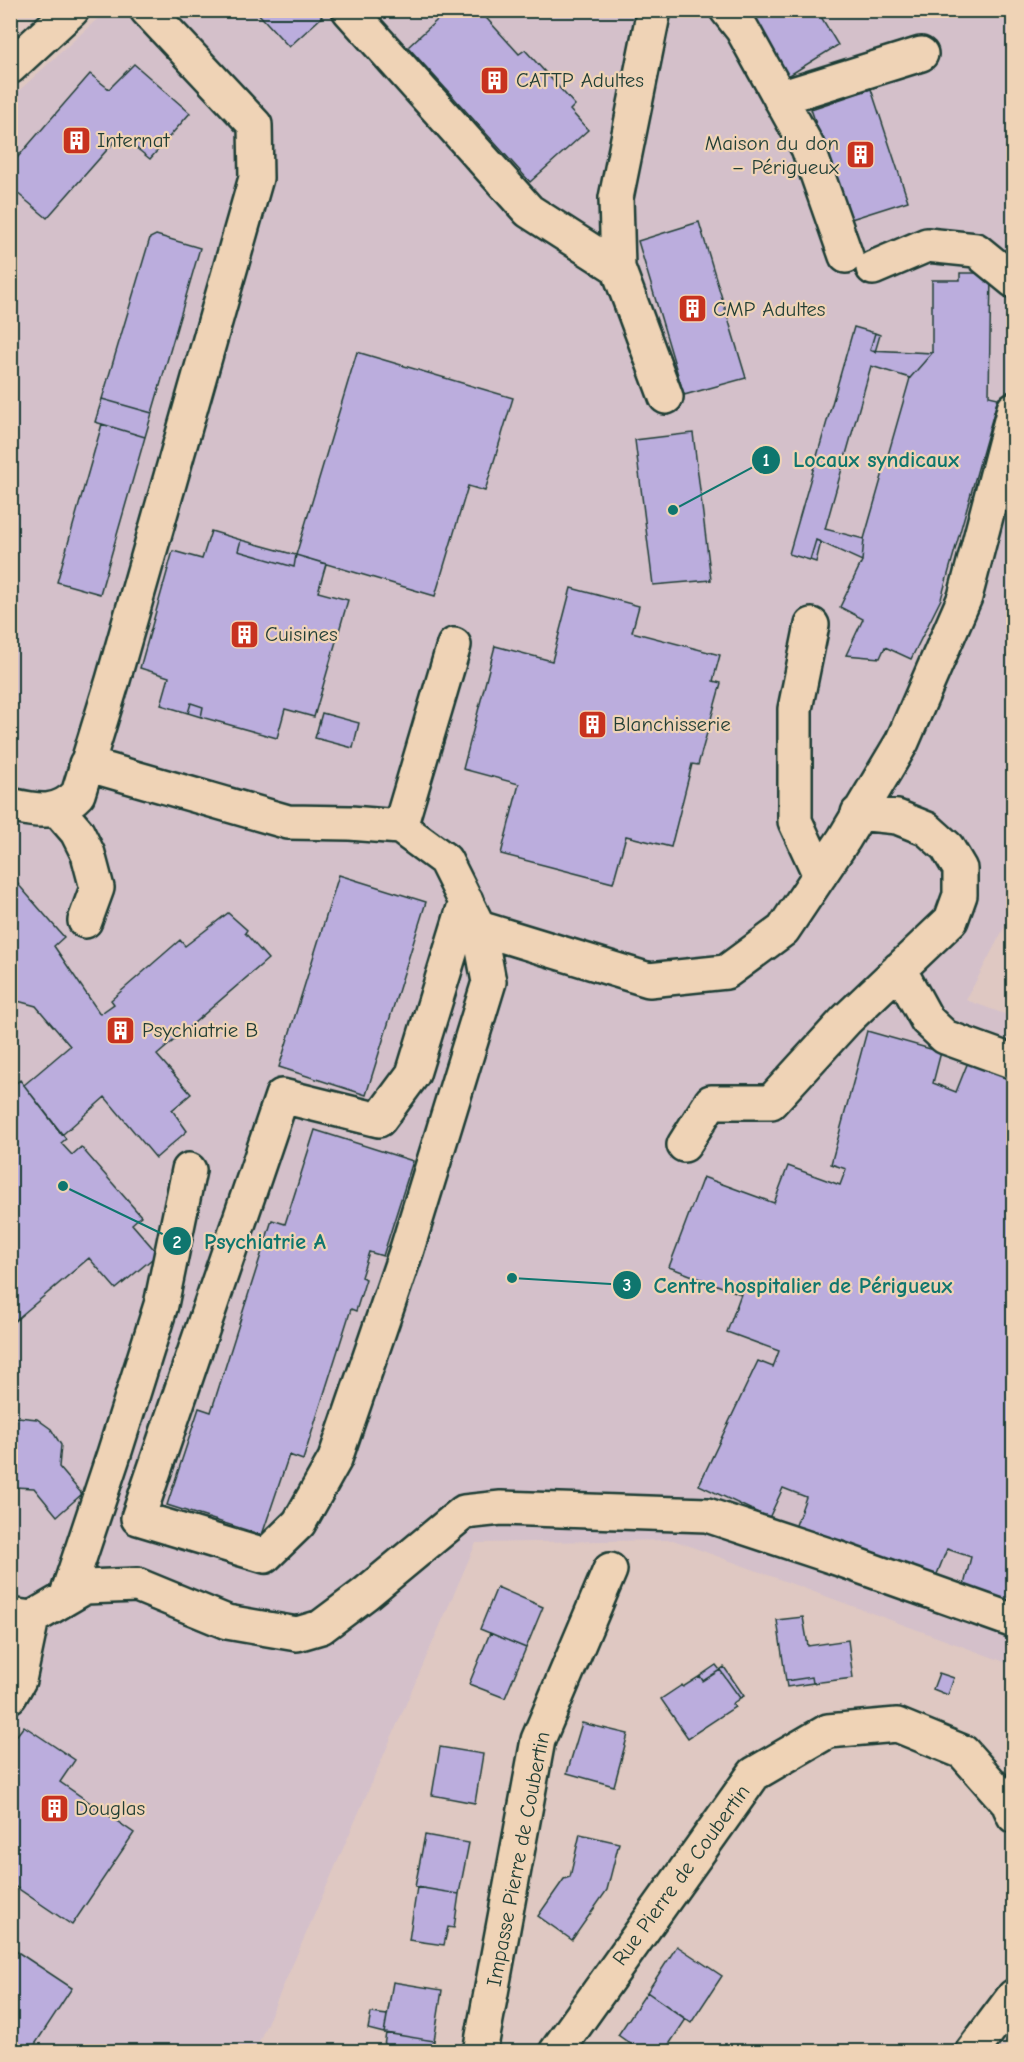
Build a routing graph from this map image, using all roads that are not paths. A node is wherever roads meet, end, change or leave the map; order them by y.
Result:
1 (72, 10) edge
2 (147, 10) edge
3 (349, 10) edge
4 (654, 10) edge
5 (727, 10) edge
6 (921, 54) dead end
7 (10, 67) edge
8 (780, 98) junction
9 (618, 268) junction
10 (1014, 281) edge
11 (666, 397) dead end
12 (1014, 409) edge
13 (812, 625) dead end
14 (454, 645) dead end
15 (86, 764) junction
16 (10, 805) edge
17 (57, 810) junction
18 (858, 813) junction
19 (400, 827) junction
20 (820, 875) junction
21 (472, 915) junction
22 (86, 921) dead end
23 (899, 969) junction
24 (1014, 1062) edge
25 (684, 1145) dead end
26 (189, 1170) dead end
27 (610, 1570) dead end
28 (66, 1598) junction
29 (21, 1616) edge
30 (1014, 1621) edge
31 (10, 1696) edge
32 (1014, 1816) edge
33 (1014, 1996) edge
34 (480, 2052) edge
35 (556, 2052) edge
36 (972, 2052) edge

1 - 7 street
2 - 15 street
3 - 9 street
4 - 9 street
5 - 8 street
6 - 8 street
8 - 10 street
9 - 11 street
12 - 18 street
13 - 20 street
14 - 19 street
15 - 17 street
15 - 19 street
16 - 17 street
17 - 22 street
18 - 20 street
18 - 23 street
19 - 21 street
20 - 21 street
21 - 21 street
23 - 24 street
23 - 25 street
26 - 28 street
27 - 34 street, Impasse Pierre de Coubertin
28 - 29 street
28 - 30 street
29 - 31 street
32 - 35 street, Rue Pierre de Coubertin
33 - 36 street

